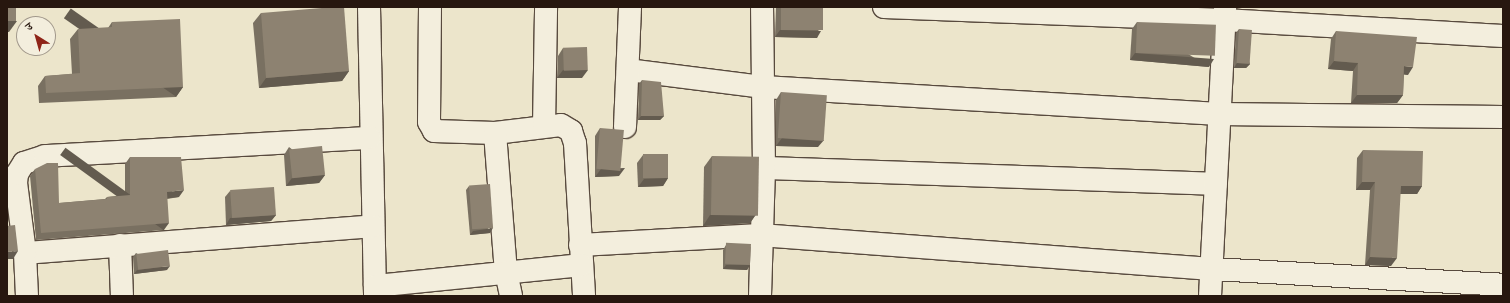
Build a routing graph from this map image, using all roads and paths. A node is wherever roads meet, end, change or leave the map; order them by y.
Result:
1 (369, 7) edge
2 (430, 7) edge
3 (546, 7) edge
4 (630, 7) edge
5 (762, 7) edge
6 (884, 7) edge
7 (1224, 14) edge
8 (1503, 36) edge
9 (628, 70) junction
10 (763, 86) junction
11 (1219, 114) junction
12 (1503, 117) edge
13 (544, 126) junction
14 (626, 127) dead end
15 (495, 133) junction
16 (370, 138) junction
17 (764, 168) junction
18 (1216, 184) junction
19 (373, 226) junction
20 (760, 236) junction
21 (120, 245) junction
22 (25, 253) junction
23 (581, 255) junction
24 (1212, 269) junction
25 (506, 272) junction
26 (1503, 285) edge
27 (375, 291) edge
28 (27, 296) edge
29 (122, 296) edge
30 (511, 296) edge
31 (584, 296) edge
32 (760, 296) edge
33 (1210, 296) edge

1 - 16 street
2 - 15 street
3 - 13 street
4 - 9 street
5 - 10 street
6 - 7 street
7 - 8 street
7 - 11 street
9 - 10 street
9 - 14 street
10 - 11 street
10 - 17 street
11 - 12 street
11 - 18 street
13 - 15 street
13 - 23 street
15 - 25 street
16 - 19 street
16 - 22 street
17 - 18 street
17 - 20 street
18 - 24 street
19 - 21 street
19 - 27 street
20 - 23 street
20 - 24 street
20 - 32 street
21 - 22 street
21 - 29 street
22 - 28 street
23 - 25 street
23 - 31 street
24 - 26 street
24 - 33 street
25 - 27 street
25 - 30 street

